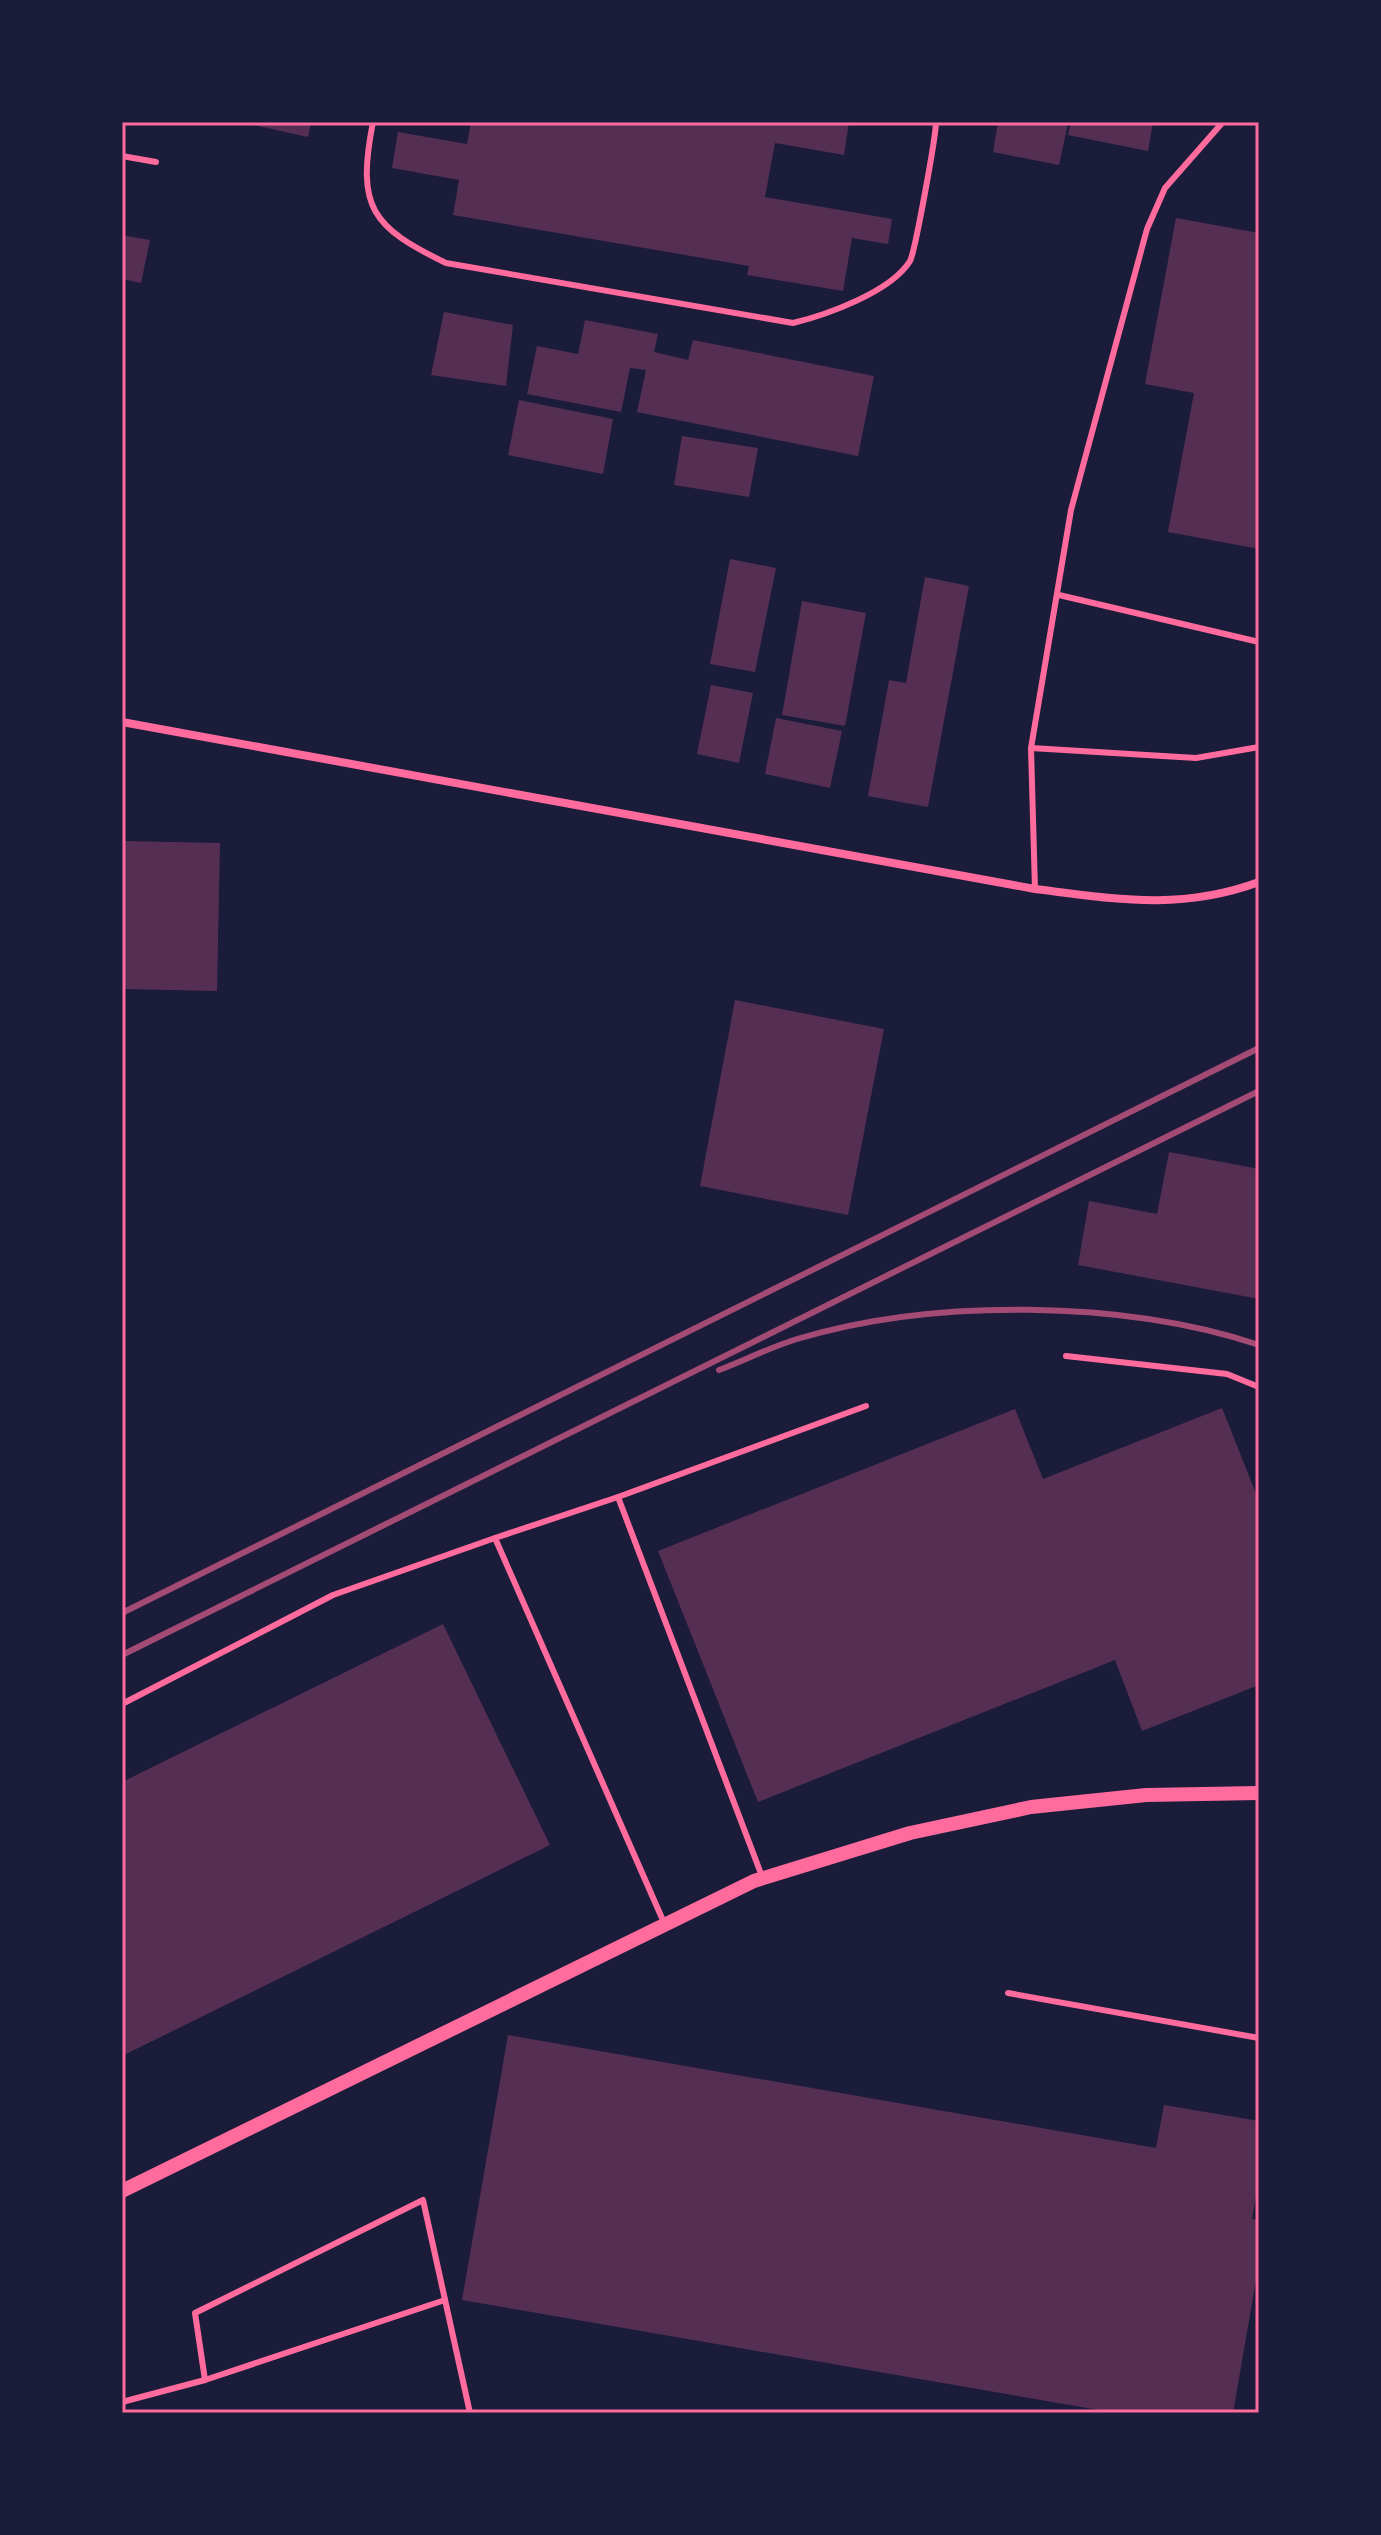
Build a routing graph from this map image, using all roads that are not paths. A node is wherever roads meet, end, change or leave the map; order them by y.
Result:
1 (373, 122) edge
2 (936, 122) edge
3 (1223, 122) edge
4 (122, 156) edge
5 (156, 162) dead end
6 (1059, 595) junction
7 (1259, 642) edge
8 (122, 722) edge
9 (1259, 747) edge
10 (1031, 748) junction
11 (1259, 882) edge
12 (1035, 889) junction
13 (1066, 1356) dead end
14 (1259, 1387) edge
15 (866, 1406) dead end
16 (618, 1497) junction
17 (495, 1538) junction
18 (122, 1704) edge
19 (1259, 1793) edge
20 (763, 1879) junction
21 (665, 1925) junction
22 (1008, 1993) dead end
23 (1259, 2038) edge
24 (122, 2191) edge
25 (445, 2300) junction
26 (205, 2380) junction
27 (122, 2402) edge
28 (470, 2413) edge

1 - 2 lane
3 - 6 lane
4 - 5 lane
6 - 7 lane
6 - 10 lane
8 - 12 street
9 - 10 lane
10 - 12 lane
11 - 12 street
13 - 14 lane
15 - 16 lane
16 - 17 lane
16 - 20 lane
17 - 18 lane
17 - 21 lane
19 - 20 street
20 - 21 street
21 - 24 street
22 - 23 lane
25 - 26 lane
25 - 26 lane
25 - 28 lane
26 - 27 lane

